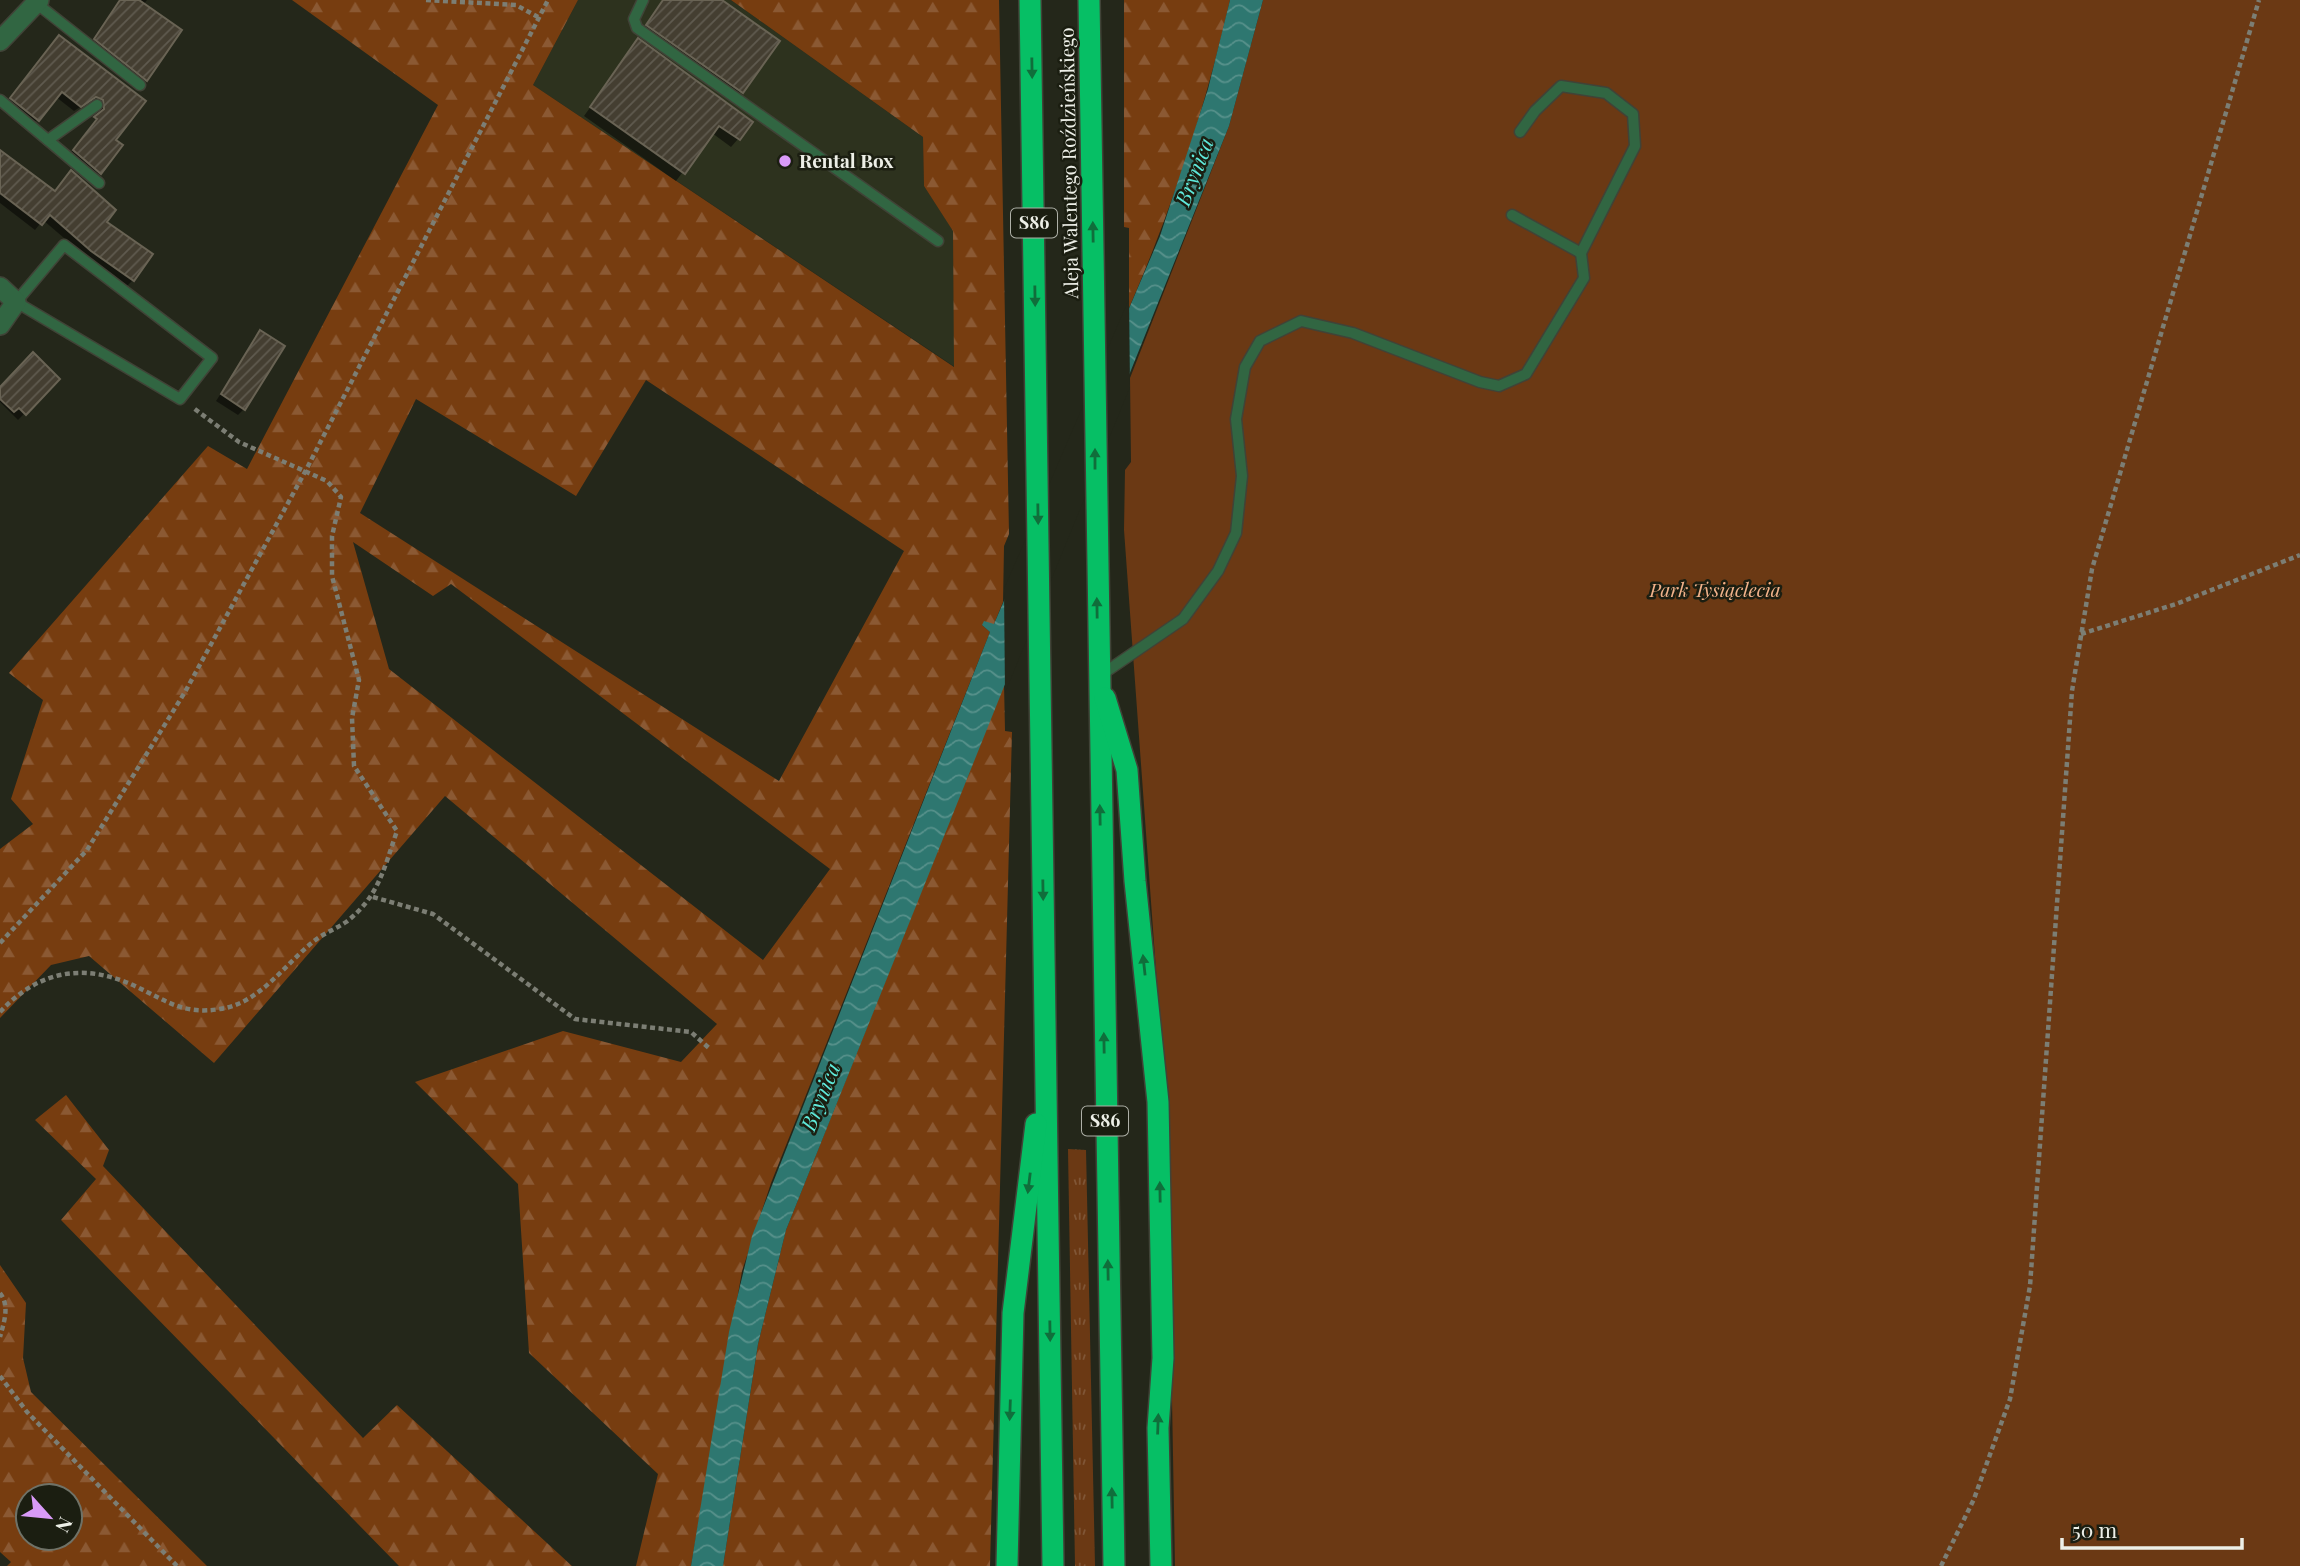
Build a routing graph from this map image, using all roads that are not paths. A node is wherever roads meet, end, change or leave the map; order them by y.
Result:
1 (643, 0) edge
2 (1030, 0) edge
3 (1089, 0) edge
4 (37, 1) edge
5 (0, 41) edge
6 (140, 85) dead end
7 (0, 100) edge
8 (97, 105) dead end
9 (1520, 132) dead end
10 (48, 140) junction
11 (99, 183) dead end
12 (1512, 215) dead end
13 (938, 241) dead end
14 (1581, 253) junction
15 (0, 287) edge
16 (16, 302) junction
17 (0, 326) edge
18 (1098, 676) junction
19 (1045, 1042) junction
20 (1007, 1566) edge
21 (1054, 1566) edge
22 (1114, 1566) edge
23 (1161, 1566) edge

1 - 13 lane
2 -> 19 highway, Aleja Walentego Roździeńskiego / S86
18 -> 3 highway, Aleja Walentego Roździeńskiego / S86
4 - 5 street
4 - 6 lane
7 - 10 lane
8 - 10 lane
9 - 14 lane
10 - 11 lane
12 - 14 lane
14 - 18 lane
15 - 16 street
16 - 16 lane
16 - 17 street
22 -> 18 highway, S86
23 -> 18 highway
19 -> 20 highway
19 -> 21 highway, S86

